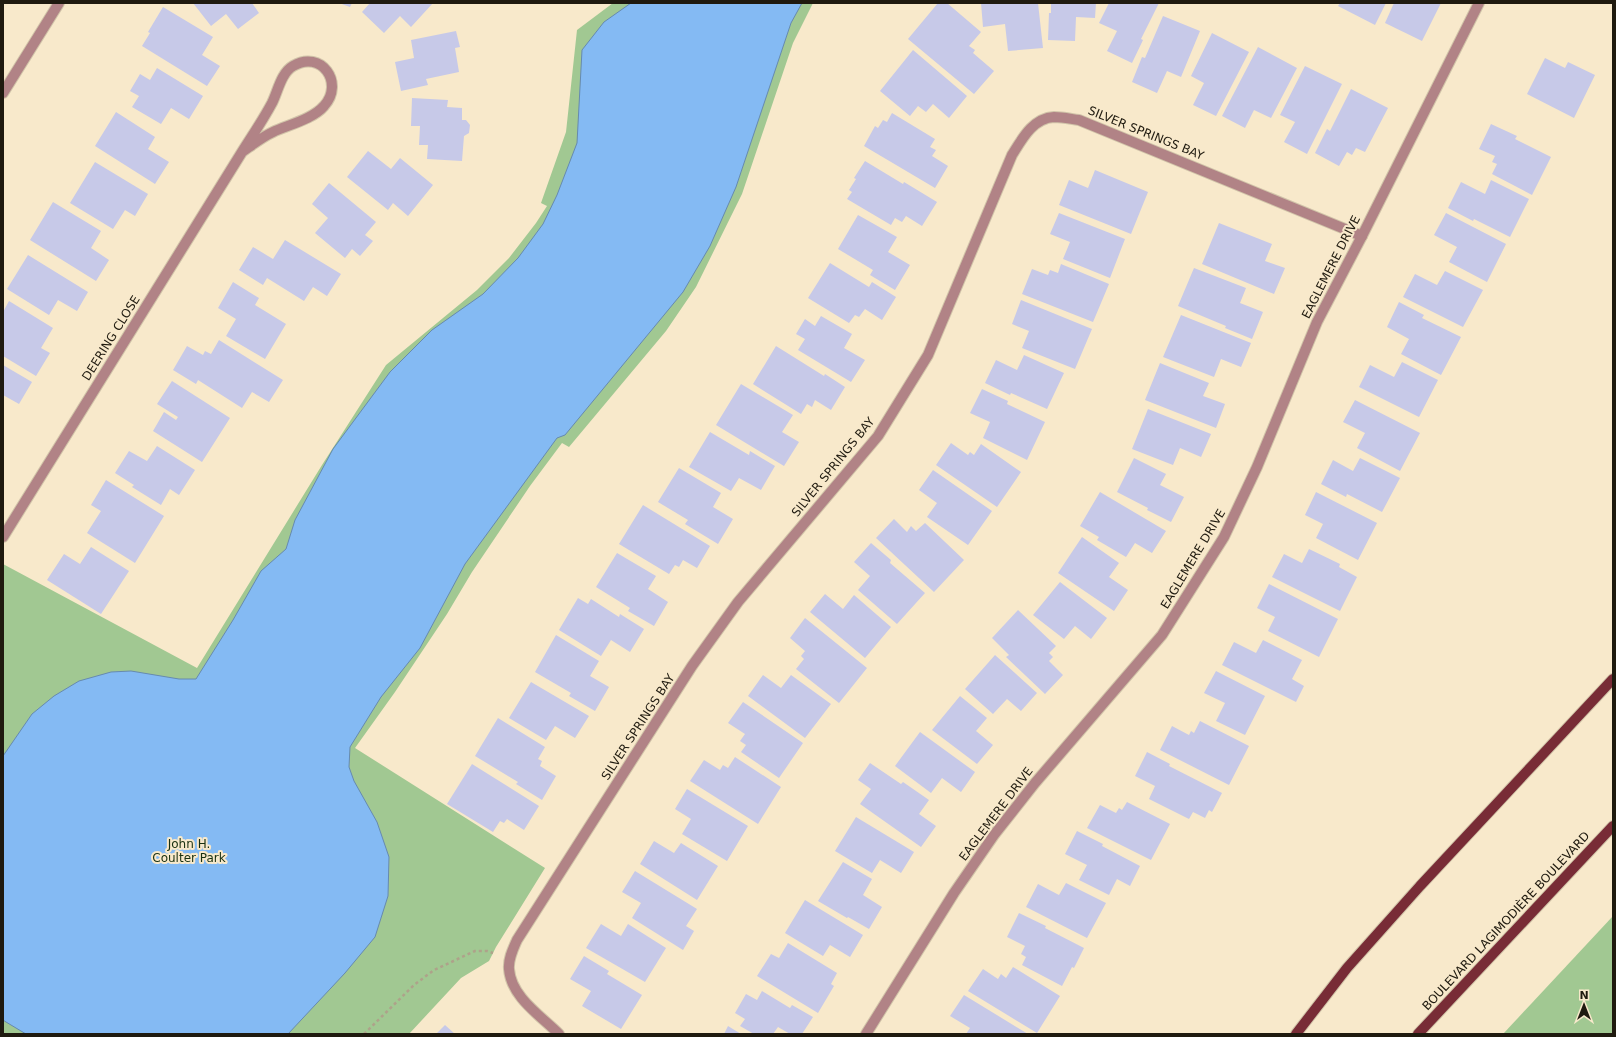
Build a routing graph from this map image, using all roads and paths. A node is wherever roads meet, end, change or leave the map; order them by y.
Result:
1 (59, 3) edge
2 (1479, 3) edge
3 (3, 93) edge
4 (242, 152) junction
5 (1362, 236) junction
6 (3, 537) edge
7 (1613, 679) edge
8 (1613, 826) edge
9 (510, 959) junction
10 (364, 1034) edge
11 (559, 1034) edge
12 (866, 1034) edge
13 (1296, 1034) edge
14 (1418, 1034) edge

1 - 3 street
2 - 5 street, EAGLEMERE DRIVE
4 - 4 street, DEERING CLOSE
4 - 6 street, DEERING CLOSE
5 - 9 street, SILVER SPRINGS BAY
5 - 12 street, EAGLEMERE DRIVE
7 - 13 main road
8 - 14 main road, BOULEVARD LAGIMODIÈRE BOULEVARD
9 - 10 path
9 - 11 street, SILVER SPRINGS BAY

